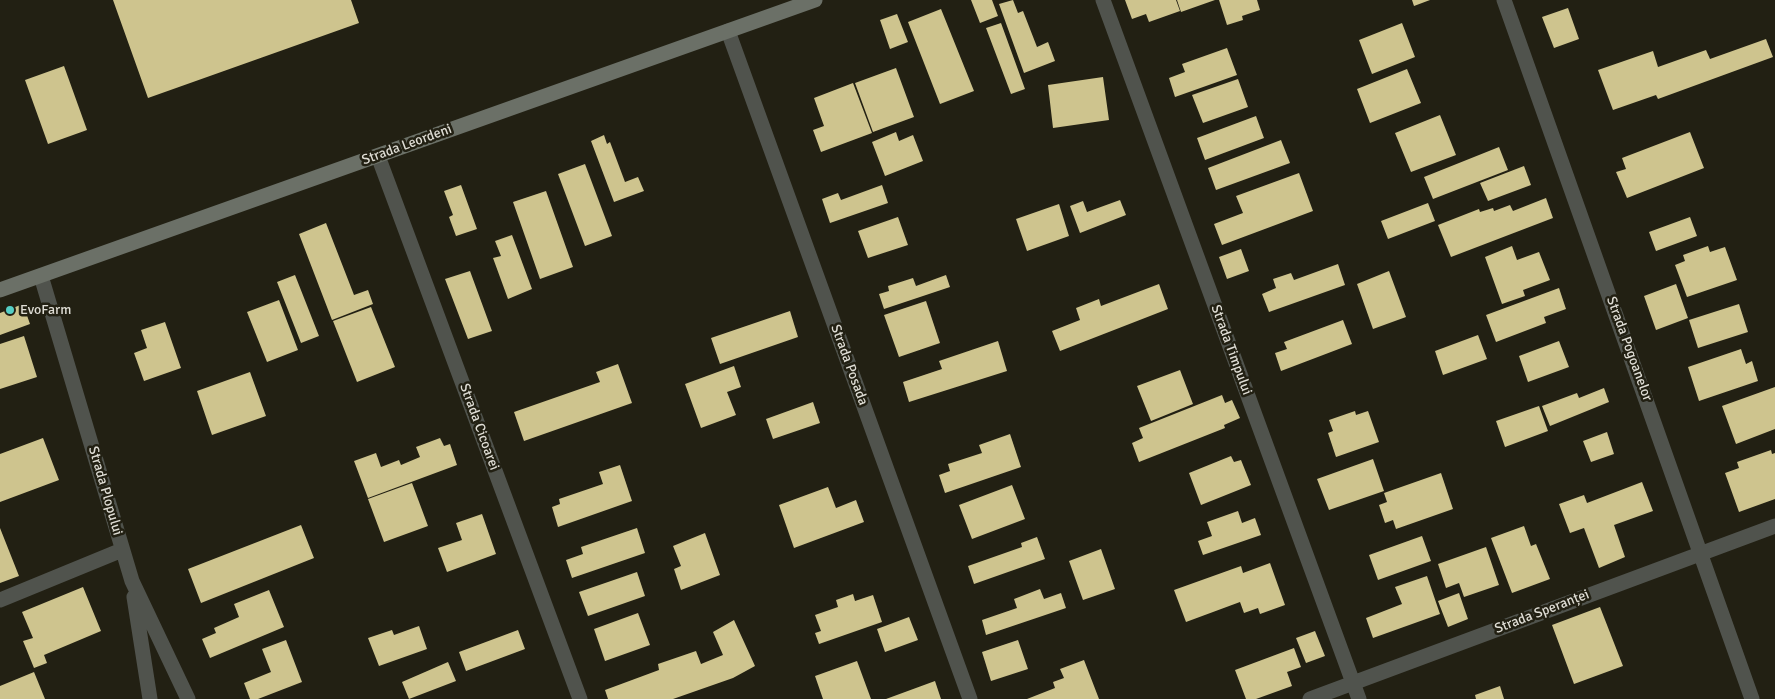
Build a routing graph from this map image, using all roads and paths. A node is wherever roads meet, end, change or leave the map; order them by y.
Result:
1 (814, 0) edge
2 (1103, 0) edge
3 (1504, 0) edge
4 (728, 31) junction
5 (378, 156) junction
6 (41, 276) junction
7 (0, 290) edge
8 (1775, 526) edge
9 (122, 550) junction
10 (1701, 552) junction
11 (132, 581) junction
12 (0, 600) edge
13 (1353, 683) junction
14 (150, 699) edge
15 (188, 699) edge
16 (580, 699) edge
17 (970, 699) edge
18 (1310, 699) edge
19 (1359, 699) edge
20 (1752, 699) edge

1 - 4 main road, Strada Leordeni
2 - 13 street, Strada Timpului
3 - 10 street, Strada Pogoanelor
4 - 5 main road, Strada Leordeni
4 - 17 street, Strada Posada
5 - 6 main road, Strada Leordeni
5 - 16 street, Strada Cicoarei
6 - 7 main road, Strada Leordeni
6 - 9 street, Strada Plopului
8 - 10 street, Strada Speranței
9 - 11 street, Strada Plopului
9 - 12 street
10 - 13 street, Strada Speranței
10 - 20 street, Strada Pogoanelor
11 - 14 street
11 - 15 street, Strada Plopului
13 - 18 street, Strada Speranței
13 - 19 street, Strada Timpului

